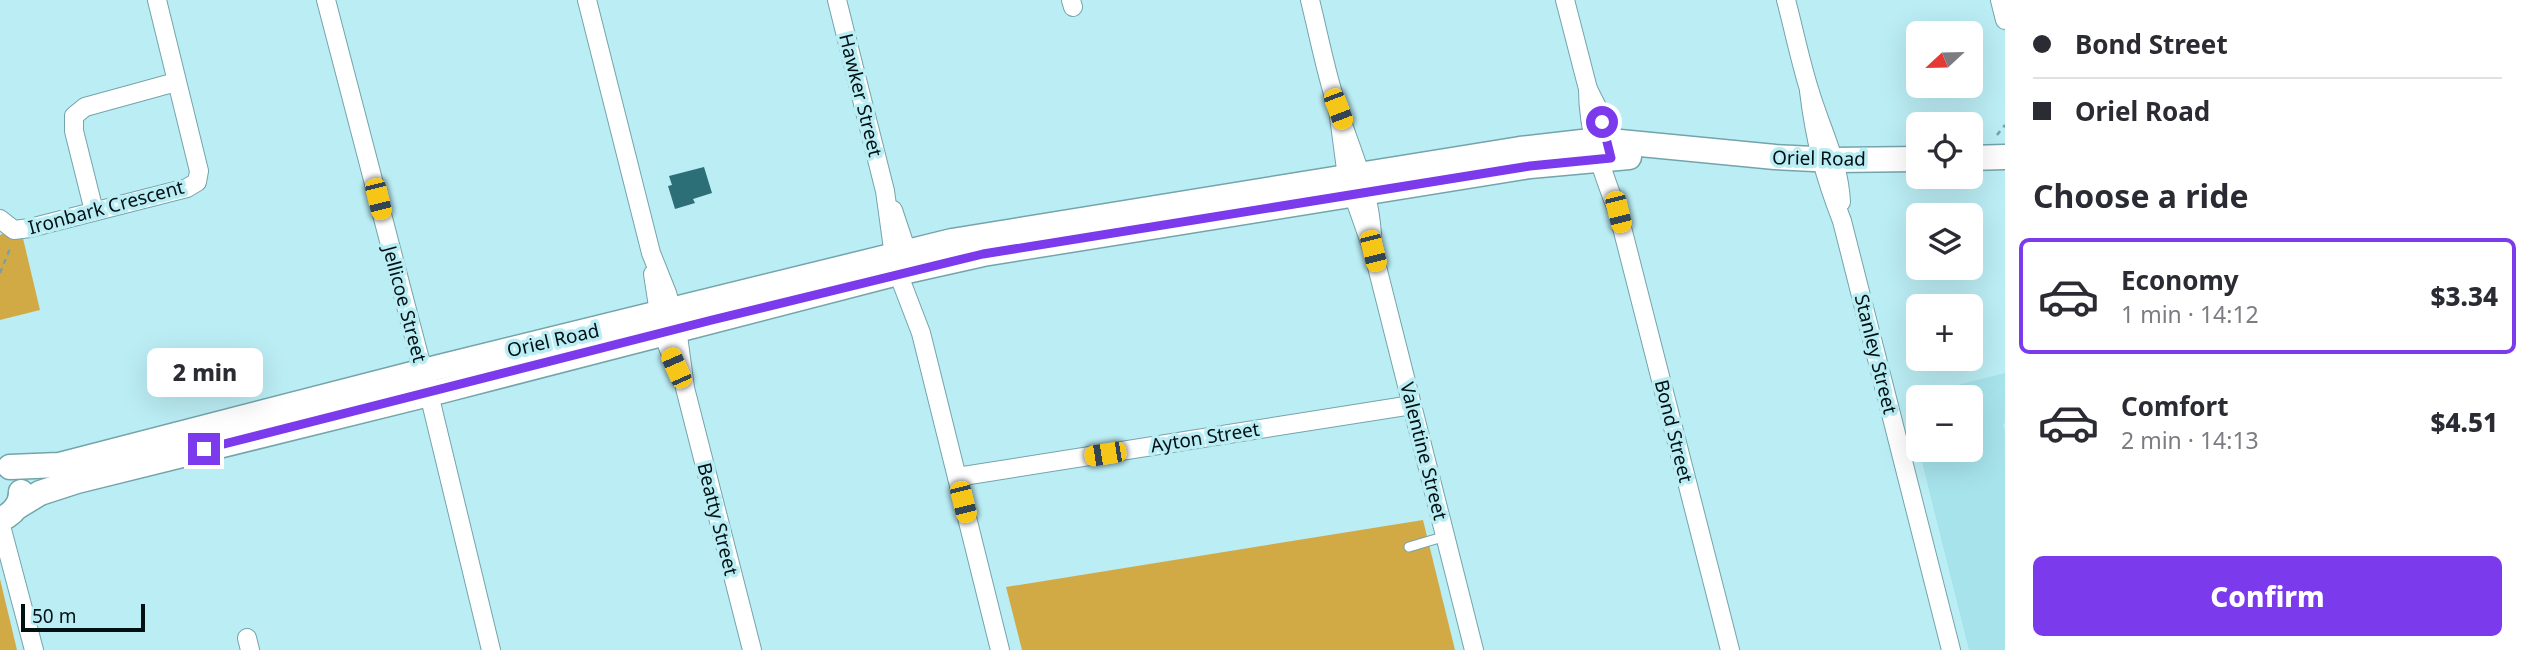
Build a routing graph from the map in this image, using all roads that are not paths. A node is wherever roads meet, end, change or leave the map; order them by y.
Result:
1 (157, 0) edge
2 (326, 0) edge
3 (587, 0) edge
4 (837, 0) edge
5 (1310, 0) edge
6 (1565, 0) edge
7 (1786, 0) edge
8 (2000, 0) edge
9 (2005, 20) edge
10 (176, 82) junction
11 (2001, 146) edge
12 (1602, 150) junction
13 (1983, 153) edge
14 (1906, 159) edge
15 (1827, 160) junction
16 (1357, 184) junction
17 (94, 211) junction
18 (0, 219) edge
19 (903, 262) junction
20 (668, 322) junction
21 (425, 383) junction
22 (1412, 405) junction
23 (3, 463) edge
24 (957, 477) junction
25 (6, 516) edge
26 (1446, 536) junction
27 (1409, 547) dead end
28 (34, 650) edge
29 (491, 650) edge
30 (752, 650) edge
31 (1000, 650) edge
32 (1474, 650) edge
33 (1730, 650) edge
34 (1951, 650) edge

1 - 10 street, Ironbark Crescent
2 - 21 street, Jellicoe Street
3 - 20 street, Beatty Street
4 - 19 street, Hawker Street
5 - 16 street, Valentine Street
6 - 12 street, Bond Street
7 - 15 street, Stanley Street
8 - 9 street
10 - 17 street
10 - 17 street, Ironbark Crescent
11 - 13 main road
12 - 15 main road, Oriel Road
12 - 16 main road, Oriel Road
12 - 33 street, Bond Street
14 - 15 main road, Oriel Road
15 - 34 street, Stanley Street
16 - 19 main road, Oriel Road
16 - 22 street, Valentine Street
17 - 18 street, Ironbark Crescent
19 - 20 main road, Oriel Road
19 - 24 street, Hawker Street
20 - 21 main road, Oriel Road
20 - 30 street, Beatty Street
21 - 23 main road, Oriel Road
21 - 25 main road, Oriel Road
21 - 29 street, Jellicoe Street
22 - 24 street, Ayton Street
22 - 26 street, Valentine Street
23 - 25 main road
24 - 31 street, Hawker Street
25 - 28 street
26 - 27 lane
26 - 32 street, Valentine Street

